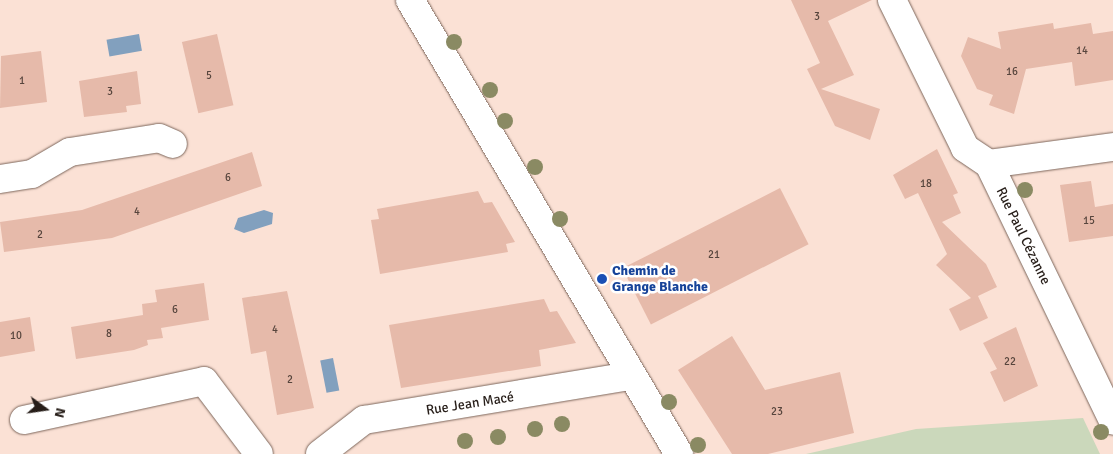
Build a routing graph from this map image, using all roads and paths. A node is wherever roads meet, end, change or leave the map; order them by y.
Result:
1 (410, 0) edge
2 (892, 0) edge
3 (172, 144) dead end
4 (1113, 147) edge
5 (988, 164) junction
6 (0, 179) edge
7 (631, 376) junction
8 (24, 420) dead end
9 (1113, 421) edge
10 (259, 454) edge
11 (320, 454) edge
12 (679, 454) edge

1 - 7 street
2 - 5 street
3 - 6 street
4 - 5 street
5 - 9 street, Rue Paul Cézanne
7 - 11 street, Rue Jean Macé
7 - 12 street
8 - 10 street

